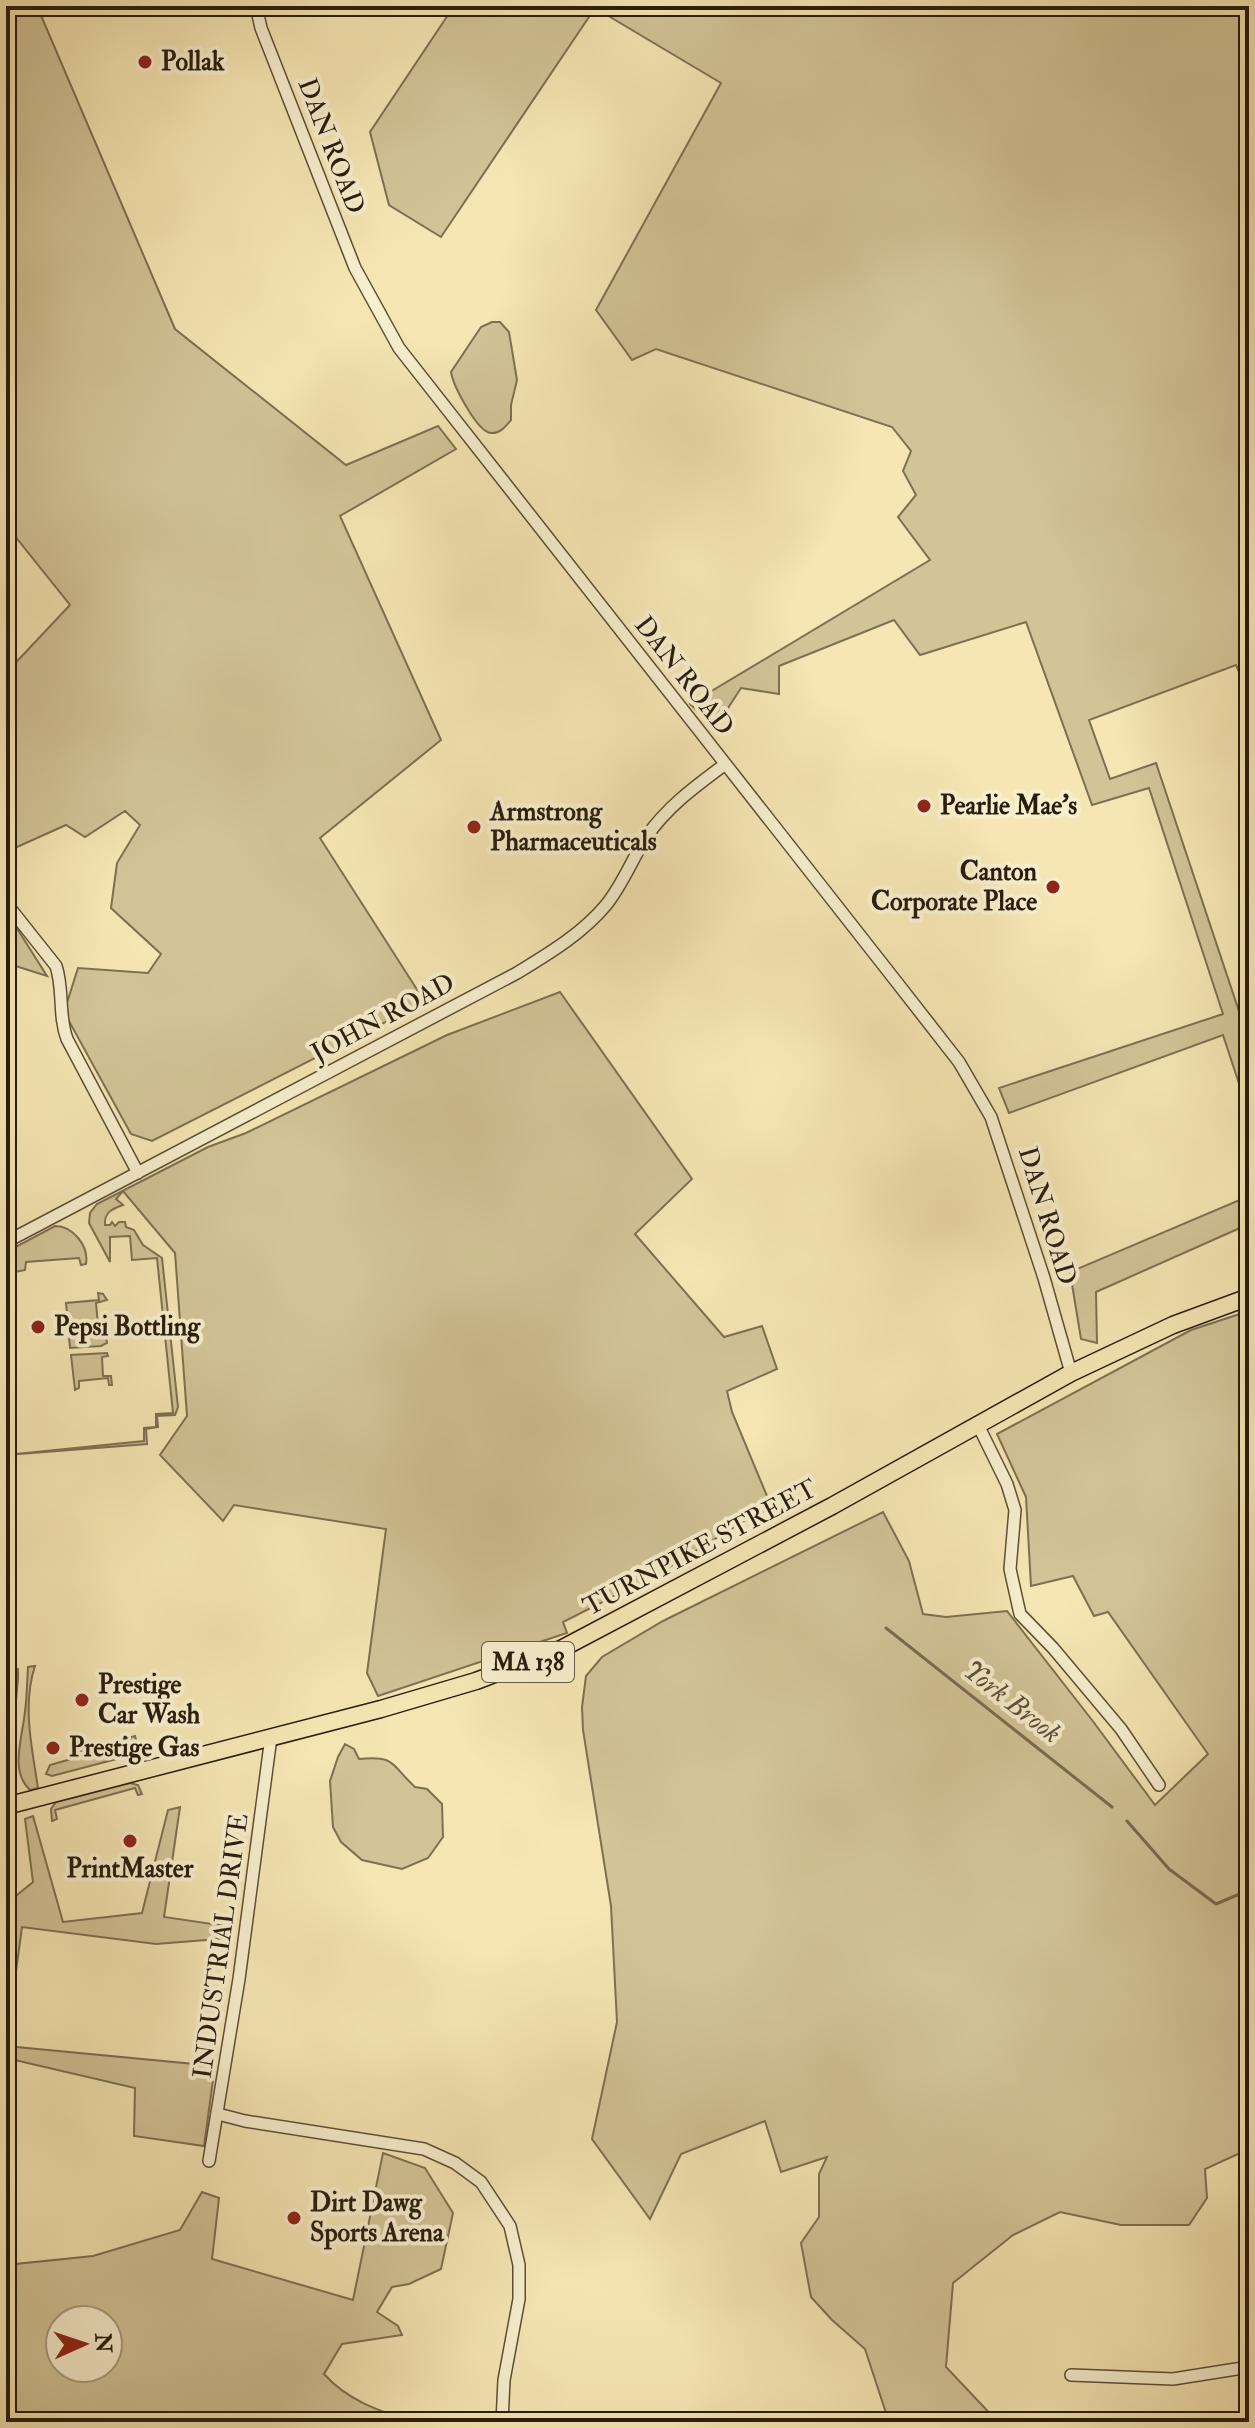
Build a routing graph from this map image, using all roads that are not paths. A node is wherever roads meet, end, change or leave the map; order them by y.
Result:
1 (256, 6) edge
2 (724, 765) junction
3 (6, 903) edge
4 (138, 1173) junction
5 (6, 1242) edge
6 (1249, 1297) edge
7 (1071, 1373) junction
8 (978, 1425) junction
9 (271, 1737) junction
10 (1159, 1785) dead end
11 (6, 1806) edge
12 (218, 2114) junction
13 (209, 2161) dead end
14 (1249, 2367) edge
15 (1071, 2375) dead end
16 (502, 2422) edge

1 - 2 street, DAN ROAD
2 - 4 street, JOHN ROAD
2 - 7 street, DAN ROAD
3 - 4 street
4 - 5 street, JOHN ROAD
6 - 7 main road, TURNPIKE STREET / MA 138
7 - 8 main road, TURNPIKE STREET / MA 138
8 - 9 main road, TURNPIKE STREET / MA 138
8 - 10 street
9 - 11 main road, TURNPIKE STREET / MA 138
9 - 12 street, INDUSTRIAL DRIVE
12 - 13 street, INDUSTRIAL DRIVE
12 - 16 street
14 - 15 street

